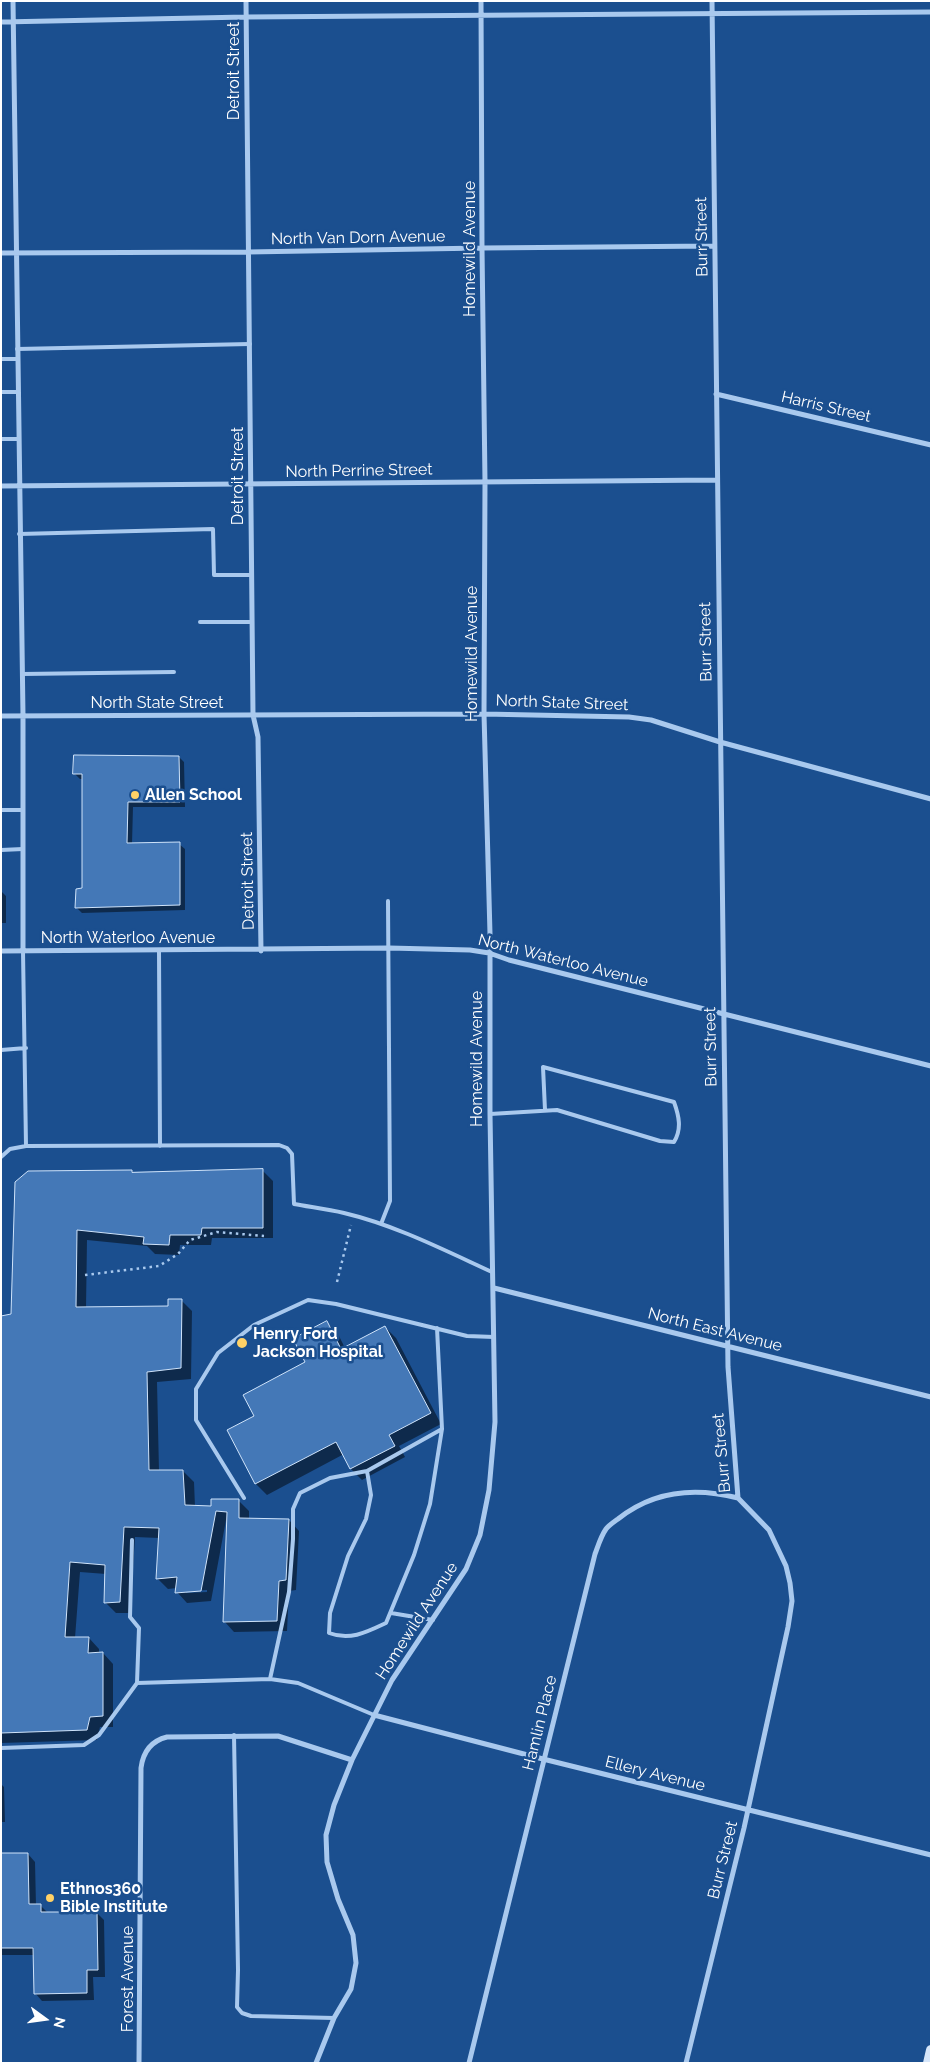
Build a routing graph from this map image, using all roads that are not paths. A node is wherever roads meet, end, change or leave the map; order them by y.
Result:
1 (13, 1) edge
2 (246, 1) edge
3 (481, 1) edge
4 (712, 1) edge
5 (712, 12) junction
6 (931, 12) edge
7 (481, 16) junction
8 (246, 17) junction
9 (1, 22) edge
10 (13, 22) junction
11 (714, 246) junction
12 (482, 248) junction
13 (16, 252) junction
14 (248, 252) junction
15 (1, 253) edge
16 (250, 344) junction
17 (17, 349) junction
18 (1, 359) edge
19 (17, 359) junction
20 (1, 392) edge
21 (17, 392) junction
22 (716, 394) junction
23 (1, 439) edge
24 (18, 439) junction
25 (931, 445) edge
26 (716, 480) junction
27 (485, 482) junction
28 (250, 485) junction
29 (1, 486) edge
30 (19, 486) junction
31 (19, 534) junction
32 (251, 575) junction
33 (200, 622) dead end
34 (252, 622) junction
35 (174, 672) dead end
36 (22, 674) junction
37 (484, 714) junction
38 (253, 715) junction
39 (1, 716) edge
40 (23, 716) junction
41 (720, 742) junction
42 (931, 799) edge
43 (1, 810) edge
44 (23, 810) junction
45 (23, 849) junction
46 (1, 850) edge
47 (388, 901) dead end
48 (389, 948) junction
49 (24, 951) junction
50 (159, 951) junction
51 (261, 951) junction
52 (1, 952) edge
53 (489, 953) junction
54 (723, 1013) junction
55 (26, 1048) junction
56 (1, 1050) edge
57 (931, 1066) edge
58 (545, 1110) junction
59 (490, 1114) junction
60 (26, 1146) junction
61 (160, 1146) junction
62 (1, 1157) edge
63 (381, 1224) junction
64 (492, 1272) junction
65 (494, 1288) junction
66 (437, 1328) junction
67 (494, 1336) junction
68 (727, 1346) junction
69 (931, 1397) edge
70 (442, 1429) junction
71 (367, 1471) junction
72 (244, 1498) dead end
73 (738, 1498) junction
74 (132, 1540) dead end
75 (390, 1613) junction
76 (433, 1620) junction
77 (270, 1679) junction
78 (137, 1683) junction
79 (374, 1714) junction
80 (234, 1736) junction
81 (1, 1748) edge
82 (543, 1759) junction
83 (352, 1760) junction
84 (748, 1810) junction
85 (931, 1855) edge
86 (334, 2018) junction
87 (931, 2050) edge
88 (139, 2063) edge
89 (316, 2063) edge
90 (470, 2063) edge
91 (686, 2063) edge
92 (928, 2063) edge

1 - 10 street
2 - 8 street, Detroit Street
3 - 7 street, Homewild Avenue
4 - 5 street, Burr Street
5 - 6 street
5 - 7 street
5 - 11 street, Burr Street
7 - 8 street
7 - 12 street, Homewild Avenue
8 - 10 street
8 - 14 street, Detroit Street
9 - 10 street
10 - 13 street
11 - 12 street, North Van Dorn Avenue
11 - 22 street, Burr Street
12 - 14 street, North Van Dorn Avenue
12 - 27 street, Homewild Avenue
13 - 14 street, North Van Dorn Avenue
13 - 15 street, North Van Dorn Avenue
13 - 17 street
14 - 16 street, Detroit Street
16 - 17 lane
16 - 28 street, Detroit Street
17 - 19 street
18 - 19 lane
19 - 21 street
20 - 21 lane
21 - 24 street
22 - 25 street, Harris Street
22 - 26 street, Burr Street
23 - 24 lane
24 - 30 street
26 - 27 street, North Perrine Street
26 - 41 street, Burr Street
27 - 28 street, North Perrine Street
27 - 37 street, Homewild Avenue
28 - 30 street, North Perrine Street
28 - 32 street, Detroit Street
29 - 30 street, North Perrine Street
30 - 31 street
31 - 32 lane
31 - 36 street
32 - 34 street, Detroit Street
33 - 34 lane
34 - 38 street, Detroit Street
35 - 36 lane
36 - 40 street
37 - 38 street, North State Street
37 - 41 street, North State Street
37 - 53 street, Homewild Avenue
38 - 40 street, North State Street
38 - 51 street, Detroit Street
39 - 40 street, North State Street
40 - 44 street
41 - 42 street, North State Street
41 - 54 street, Burr Street
43 - 44 lane
44 - 45 street
45 - 46 lane
45 - 49 street
47 - 48 lane
48 - 51 street, North Waterloo Avenue
48 - 53 street, North Waterloo Avenue
48 - 63 lane
49 - 50 street, North Waterloo Avenue
49 - 52 street, North Waterloo Avenue
49 - 55 lane
50 - 51 street, North Waterloo Avenue
50 - 61 lane
53 - 54 street, North Waterloo Avenue
53 - 59 street, Homewild Avenue
54 - 57 street, North Waterloo Avenue
54 - 68 street, Burr Street
55 - 56 lane
55 - 60 lane
58 - 58 lane
58 - 59 lane
59 - 64 street, Homewild Avenue
60 - 61 lane
60 - 62 lane
61 - 63 lane
63 - 64 lane
64 - 65 street, Homewild Avenue
65 - 67 street, Homewild Avenue
65 - 68 street, North East Avenue
66 - 67 lane
66 - 70 lane
66 - 72 lane
67 - 76 street, Homewild Avenue
68 - 69 street, North East Avenue
68 - 73 street, Burr Street
70 - 71 lane
70 - 75 lane
71 - 75 lane
71 - 77 lane
73 - 82 street, Hamlin Place
73 - 84 street, Burr Street
74 - 78 lane
75 - 76 lane
76 - 79 street, Homewild Avenue
77 - 78 lane
77 - 79 lane
78 - 81 lane
79 - 82 street, Ellery Avenue
79 - 83 street, Homewild Avenue
80 - 83 street
80 - 86 lane
80 - 88 street, Forest Avenue
82 - 84 street, Ellery Avenue
82 - 90 street, Hamlin Place
83 - 86 street, Homewild Avenue
84 - 85 street, Ellery Avenue
84 - 91 street, Burr Street
86 - 89 street, Homewild Avenue
87 - 92 street

